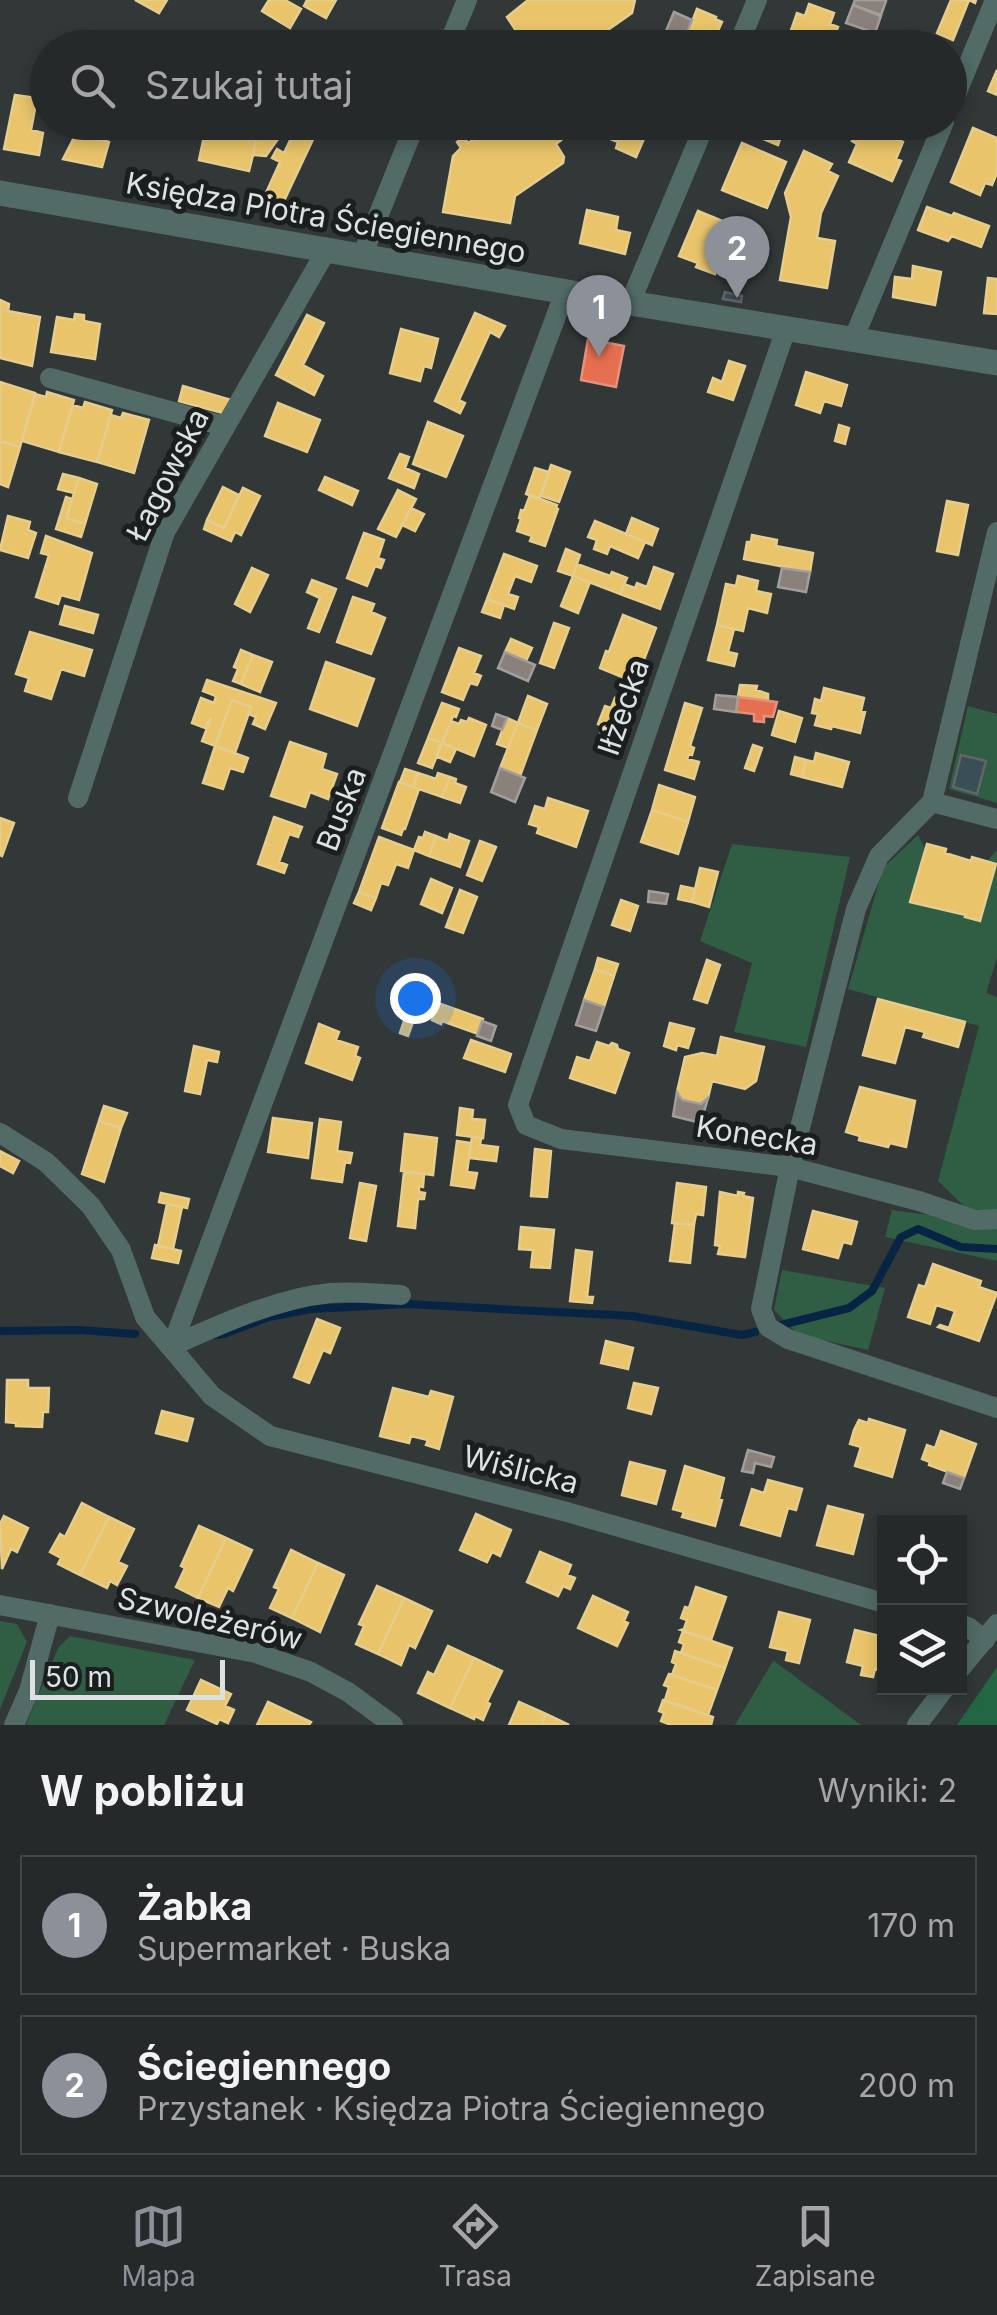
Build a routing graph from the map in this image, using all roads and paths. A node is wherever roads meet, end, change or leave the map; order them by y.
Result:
1 (466, 0) edge
2 (757, 0) edge
3 (995, 0) edge
4 (454, 30) edge
5 (744, 30) edge
6 (967, 68) edge
7 (409, 140) edge
8 (698, 140) edge
9 (937, 140) edge
10 (0, 193) edge
11 (326, 251) junction
12 (362, 256) junction
13 (565, 292) junction
14 (630, 303) junction
15 (786, 329) junction
16 (854, 340) junction
17 (997, 362) edge
18 (50, 378) dead end
19 (224, 426) junction
20 (997, 532) edge
21 (78, 798) dead end
22 (932, 802) junction
23 (997, 819) edge
24 (518, 1105) joint
25 (0, 1134) edge
26 (790, 1167) junction
27 (997, 1220) edge
28 (401, 1295) dead end
29 (172, 1346) junction
30 (997, 1408) edge
31 (877, 1601) edge
32 (0, 1605) edge
33 (50, 1614) junction
34 (991, 1632) edge
35 (967, 1661) edge
36 (940, 1695) edge
37 (14, 1725) edge
38 (393, 1725) edge
39 (916, 1725) edge

1 - 4 street
2 - 5 street
3 - 6 street
7 - 12 street
8 - 14 street
9 - 16 street
10 - 11 street, Księdza Piotra Ściegiennego
11 - 12 street, Księdza Piotra Ściegiennego
11 - 19 street, Łagowska
12 - 13 street, Księdza Piotra Ściegiennego
13 - 14 street, Księdza Piotra Ściegiennego
13 - 29 street, Buska
14 - 15 street, Księdza Piotra Ściegiennego
15 - 16 street, Księdza Piotra Ściegiennego
15 - 24 street, Iłżecka
16 - 17 street, Księdza Piotra Ściegiennego
18 - 19 street
19 - 21 street, Łagowska
20 - 22 street
22 - 23 street
22 - 26 street
24 - 26 street, Konecka
25 - 29 street, Wiślicka
26 - 27 street, Konecka
26 - 30 street
28 - 29 street
29 - 31 street, Wiślicka
32 - 33 street, Szwoleżerów
33 - 37 street
33 - 38 street, Szwoleżerów
34 - 35 street
36 - 39 street

